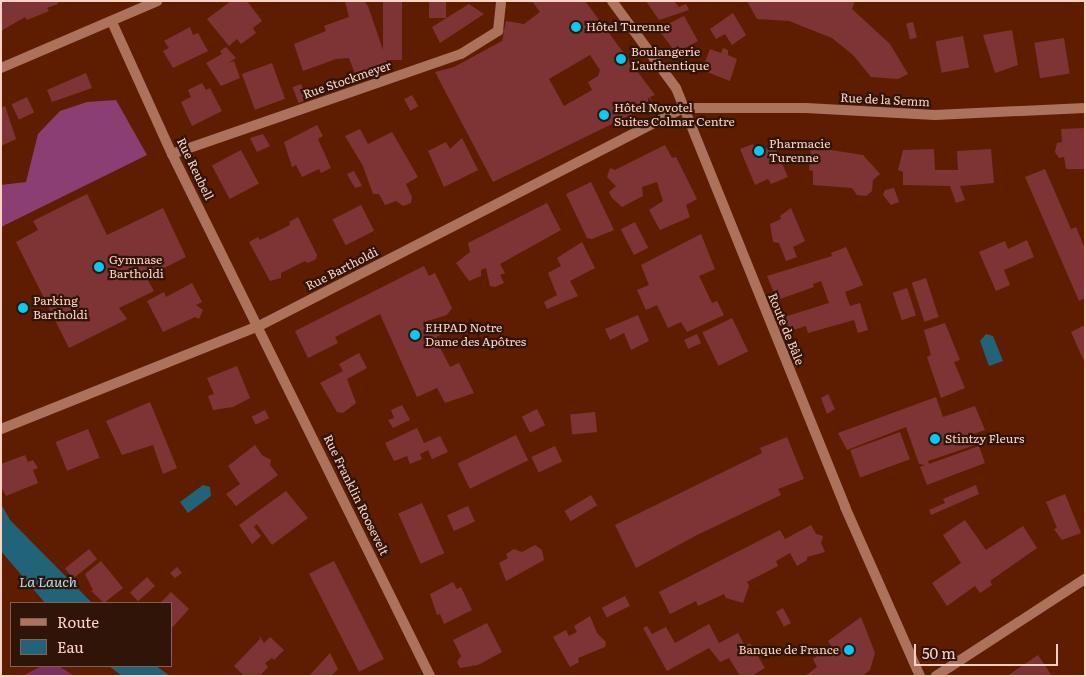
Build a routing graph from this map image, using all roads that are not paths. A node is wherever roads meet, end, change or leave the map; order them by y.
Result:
1 (156, 1) edge
2 (502, 1) edge
3 (612, 1) edge
4 (112, 22) junction
5 (1, 68) edge
6 (684, 108) junction
7 (1085, 108) edge
8 (172, 154) junction
9 (258, 326) junction
10 (1, 429) edge
11 (1085, 579) edge
12 (430, 676) edge
13 (920, 676) edge
14 (936, 676) edge

1 - 4 street
2 - 8 street, Rue Stockmeyer
3 - 6 street, Route de Bâle
4 - 5 street
4 - 8 street, Rue Reubell
6 - 7 street, Rue de la Semm
6 - 9 street, Rue Bartholdi
6 - 13 street, Route de Bâle
8 - 9 street, Rue Reubell
9 - 10 street, Rue Bartholdi
9 - 12 street, Rue Franklin Roosevelt
11 - 14 street

